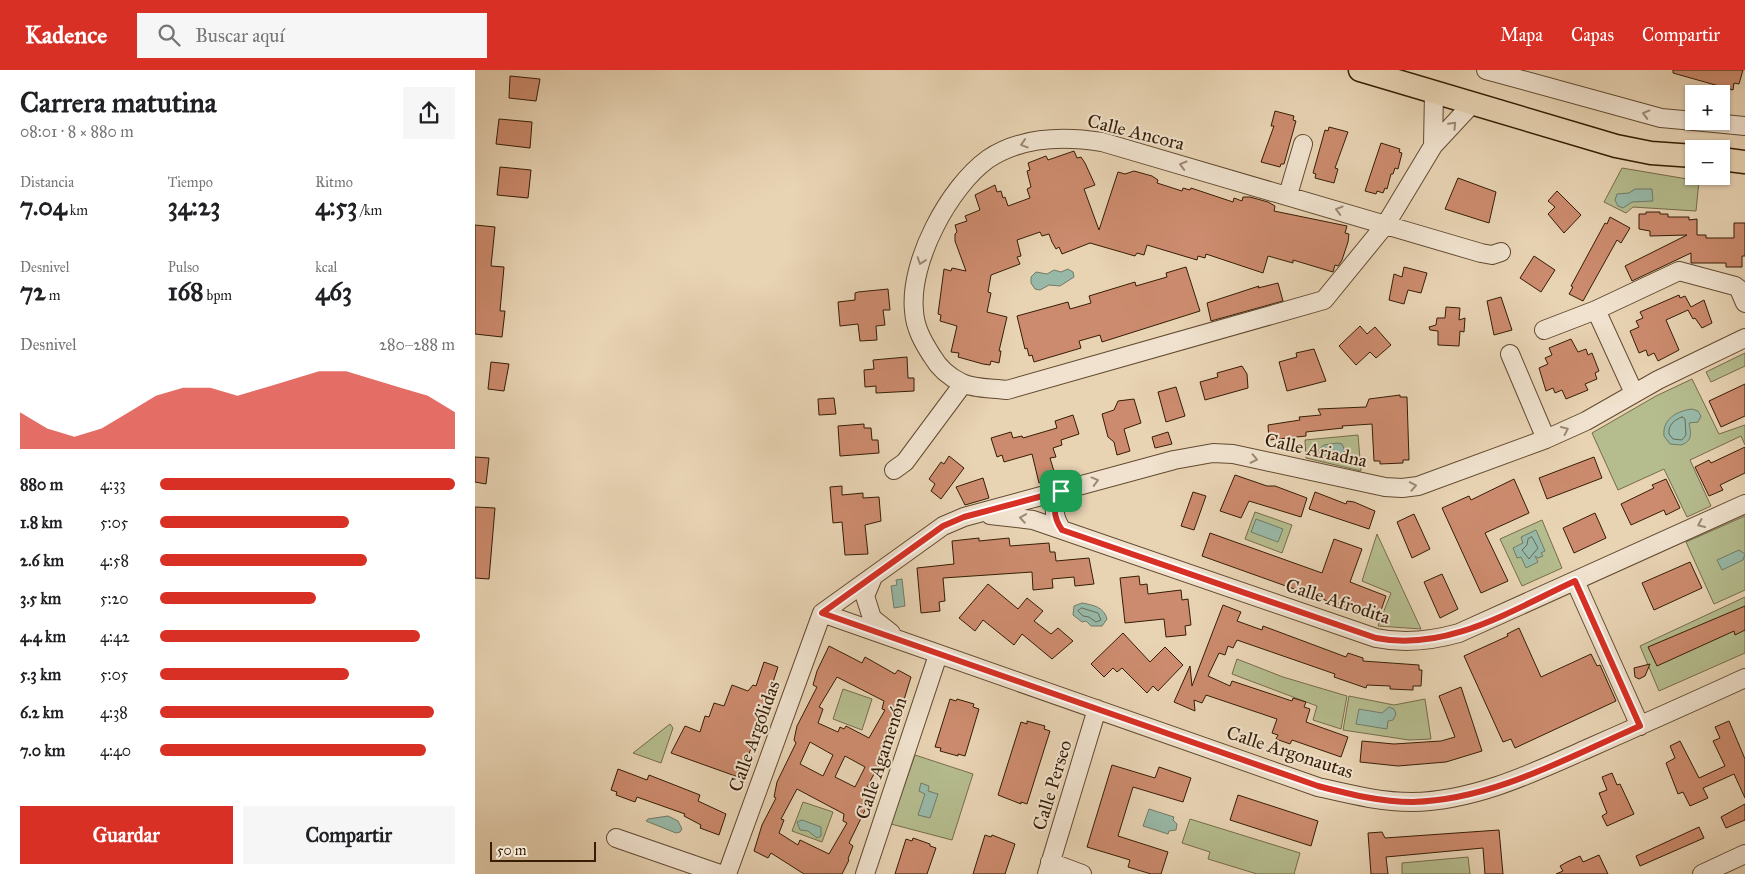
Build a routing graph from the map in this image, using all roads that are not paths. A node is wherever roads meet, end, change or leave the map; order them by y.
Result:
1 (1360, 70) edge
2 (1486, 70) edge
3 (1521, 75) edge
4 (1434, 92) junction
5 (1472, 104) junction
6 (1685, 120) edge
7 (1730, 125) edge
8 (1745, 126) edge
9 (1303, 144) dead end
10 (1433, 146) junction
11 (1685, 155) edge
12 (1288, 195) junction
13 (1386, 224) junction
14 (1501, 252) dead end
15 (1745, 303) edge
16 (1596, 310) junction
17 (1544, 330) dead end
18 (1745, 338) edge
19 (1510, 354) dead end
20 (963, 384) junction
21 (1634, 392) junction
22 (1546, 439) junction
23 (894, 470) dead end
24 (1061, 491) junction
25 (1745, 504) edge
26 (964, 517) junction
27 (1062, 530) junction
28 (873, 577) junction
29 (1575, 581) junction
30 (822, 613) junction
31 (898, 640) junction
32 (938, 655) junction
33 (1745, 678) edge
34 (1097, 709) junction
35 (1640, 726) junction
36 (616, 838) dead end
37 (1745, 854) edge
38 (1048, 868) edge
39 (720, 874) edge
40 (727, 874) edge
41 (865, 874) edge
42 (1082, 874) edge
43 (1702, 874) edge

1 - 4 main road
2 - 3 street
6 -> 3 street
4 - 5 main road
4 - 10 street
10 -> 5 street, Calle Ancora
5 - 11 main road
7 - 8 street
9 - 12 street
10 - 13 street, Calle Ancora
13 -> 12 street, Calle Ancora
12 -> 20 street, Calle Ancora
13 - 14 street, Calle Ancora
13 - 20 street, Calle Ancora
15 - 16 street
16 - 17 street
16 - 21 street
18 - 21 street, Calle Ariadna
19 - 22 street
20 - 23 street
22 -> 21 street, Calle Ariadna
24 -> 22 street, Calle Ariadna
24 - 26 street, Calle Ariadna
24 - 27 street
25 -> 29 street, Calle Afrodita
27 -> 26 street, Calle Afrodita
26 - 28 street, Calle Ariadna
27 - 29 street, Calle Afrodita
28 - 30 street, Calle Ariadna
28 - 31 street
29 - 35 street
30 - 31 street, Calle Argonautas
30 - 40 street, Calle Argólidas
31 - 32 street, Calle Argonautas
32 - 34 street, Calle Argonautas
32 - 41 street, Calle Agamenón
33 - 35 street, Calle Argonautas
34 - 35 street, Calle Argonautas
34 - 38 street, Calle Perseo
36 - 39 street
37 - 43 street
38 - 42 street

